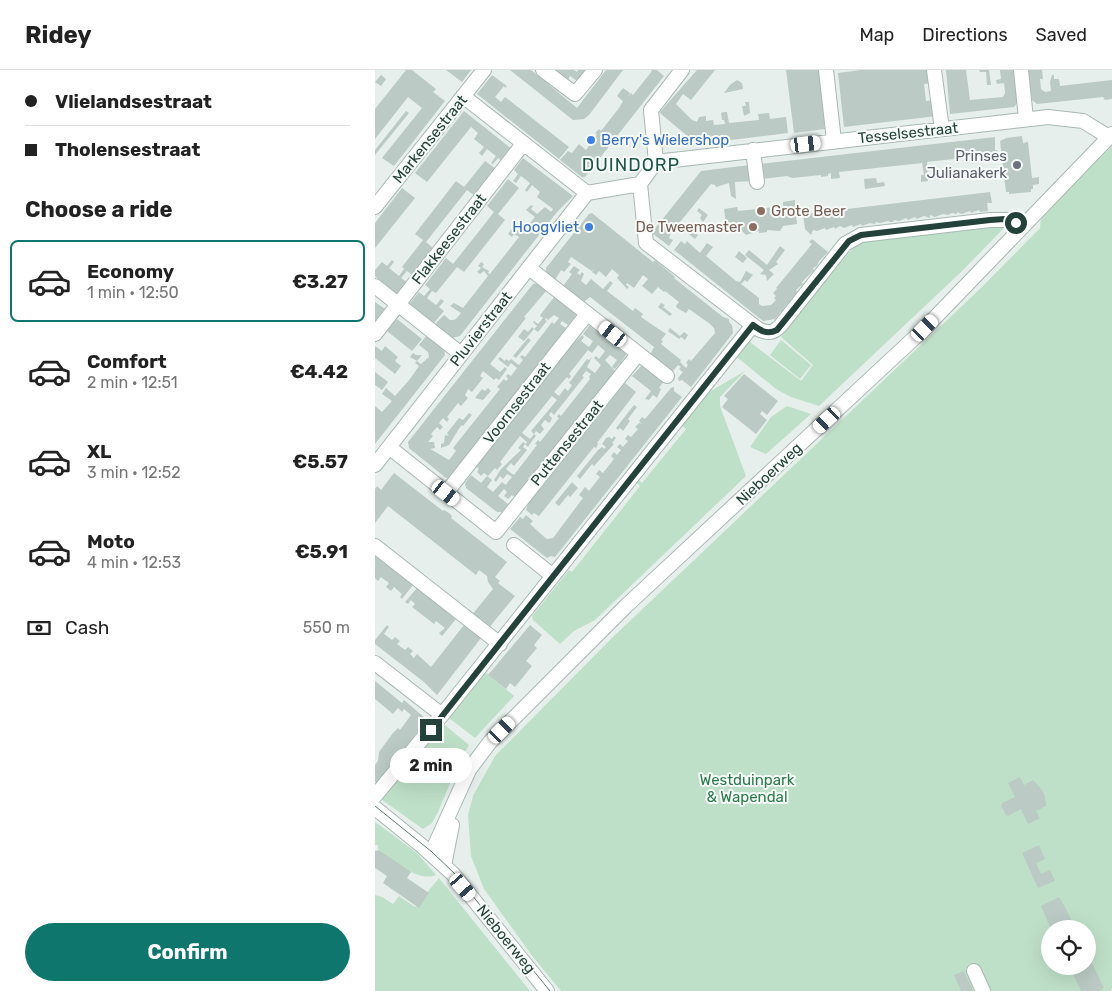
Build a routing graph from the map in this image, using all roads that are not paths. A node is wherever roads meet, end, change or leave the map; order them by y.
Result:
1 (484, 70) edge
2 (543, 70) edge
3 (595, 70) edge
4 (826, 70) edge
5 (934, 70) edge
6 (1021, 70) edge
7 (677, 72) edge
8 (463, 96) junction
9 (1026, 119) junction
10 (942, 129) junction
11 (1110, 136) edge
12 (834, 141) junction
13 (523, 144) junction
14 (753, 150) junction
15 (656, 162) junction
16 (757, 182) dead end
17 (640, 184) junction
18 (587, 193) junction
19 (375, 207) edge
20 (1021, 227) junction
21 (529, 268) junction
22 (375, 286) edge
23 (398, 304) junction
24 (587, 314) junction
25 (753, 325) junction
26 (375, 334) edge
27 (461, 354) junction
28 (638, 354) junction
29 (667, 376) dead end
30 (389, 447) junction
31 (375, 465) edge
32 (446, 493) junction
33 (514, 545) dead end
34 (375, 546) edge
35 (553, 576) junction
36 (500, 644) junction
37 (375, 663) edge
38 (442, 715) junction
39 (375, 796) edge
40 (457, 799) junction
41 (375, 808) edge
42 (431, 854) junction
43 (444, 866) junction
44 (974, 971) dead end
45 (547, 991) edge
46 (983, 991) edge

1 - 8 street, Markensestraat
2 - 3 street
4 - 12 street
5 - 10 street
6 - 9 street
7 - 15 street
8 - 13 street
8 - 19 street, Markensestraat
9 - 10 street, Tesselsestraat
9 - 11 street, Tesselsestraat
10 - 12 street, Tesselsestraat
11 - 20 street, Nieboerweg
12 - 14 street, Tesselsestraat
13 - 18 street
13 - 23 street, Flakkeesestraat
14 - 15 street, Tesselsestraat
14 - 16 street
15 - 17 street
17 - 18 street
17 - 25 street
18 - 21 street, Pluvierstraat
20 - 25 street
20 - 40 street, Nieboerweg
21 - 24 street
21 - 27 street, Pluvierstraat
22 - 23 street
23 - 26 street, Flakkeesestraat
23 - 27 street
24 - 28 street
24 - 32 street, Voornsestraat
25 - 35 street
27 - 30 street, Pluvierstraat
28 - 29 street
28 - 32 street, Puttensestraat
30 - 31 street, Pluvierstraat
30 - 32 street
33 - 35 street
34 - 36 street
35 - 36 street
36 - 38 street
37 - 38 street
38 - 39 street
40 - 42 street, Nieboerweg
40 - 43 street, Nieboerweg
41 - 42 street
42 - 43 street, Nieboerweg
43 - 45 street, Nieboerweg
44 - 46 street

